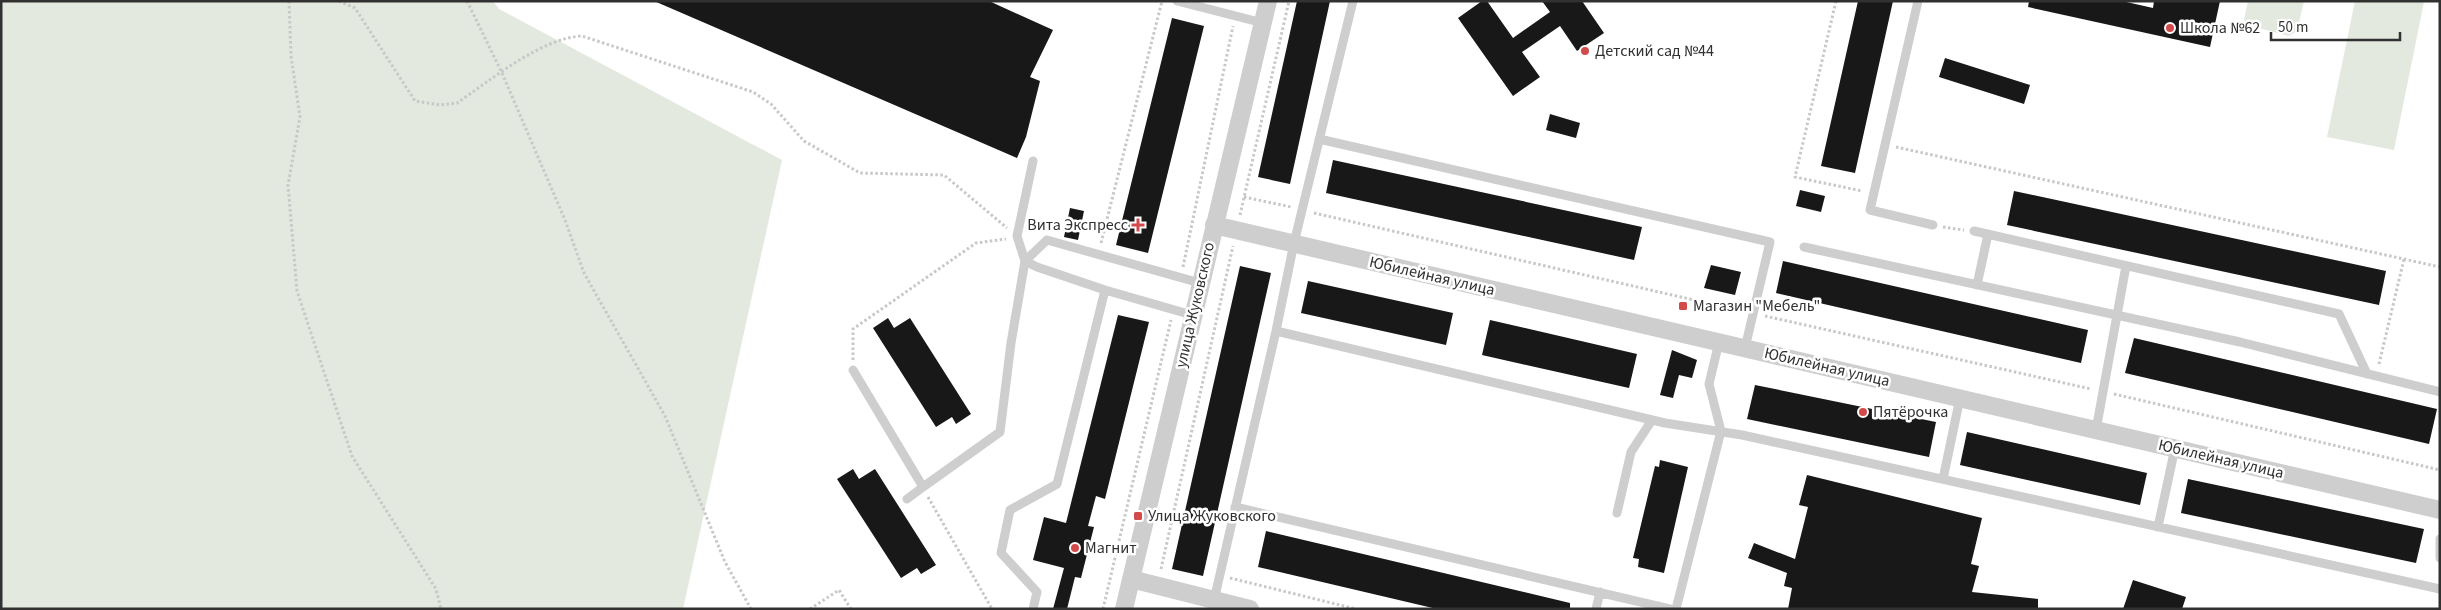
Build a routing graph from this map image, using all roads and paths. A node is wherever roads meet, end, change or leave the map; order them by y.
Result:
1 (289, 1) edge
2 (339, 1) edge
3 (467, 1) edge
4 (1162, 1) edge
5 (1177, 1) edge
6 (1268, 1) edge
7 (1289, 1) edge
8 (1353, 1) edge
9 (1836, 1) edge
10 (1918, 1) edge
11 (1263, 23) junction
12 (502, 73) junction
13 (1320, 139) junction
14 (1885, 145) junction
15 (1033, 161) dead end
16 (1874, 194) junction
17 (1244, 197) junction
18 (1302, 210) junction
19 (1214, 225) junction
20 (1932, 225) joint
21 (1237, 230) junction
22 (1974, 231) joint
23 (1988, 234) junction
24 (1017, 236) junction
25 (1294, 243) junction
26 (1804, 247) dead end
27 (1099, 254) junction
28 (2404, 259) junction
29 (1026, 261) junction
30 (2126, 266) junction
31 (2440, 267) edge
32 (1200, 283) junction
33 (1977, 285) junction
34 (1105, 290) junction
35 (1753, 313) junction
36 (1192, 315) junction
37 (2117, 315) junction
38 (1276, 331) junction
39 (1719, 342) junction
40 (1745, 348) junction
41 (853, 370) joint
42 (2372, 375) junction
43 (2103, 392) junction
44 (2440, 392) edge
45 (1960, 398) junction
46 (1652, 420) junction
47 (2096, 430) junction
48 (1721, 431) junction
49 (2176, 448) junction
50 (2440, 470) edge
51 (1943, 479) junction
52 (923, 488) junction
53 (907, 499) dead end
54 (1235, 507) junction
55 (2440, 510) edge
56 (1616, 513) dead end
57 (2158, 527) junction
58 (2440, 539) edge
59 (2440, 558) edge
60 (1219, 576) junction
61 (1131, 579) junction
62 (1157, 586) junction
63 (2440, 589) edge
64 (1600, 592) junction
65 (1213, 604) edge
66 (441, 609) edge
67 (751, 609) edge
68 (810, 609) edge
69 (851, 609) edge
70 (992, 609) edge
71 (1033, 609) edge
72 (1124, 609) edge
73 (1250, 609) edge
74 (1356, 609) edge
75 (1596, 609) edge
76 (1670, 609) edge
77 (1676, 609) edge

1 - 66 path
2 - 12 path
3 - 12 path
4 - 27 path
5 - 11 lane
6 - 11 street, улица Жуковского
7 - 17 path
8 - 13 lane
9 - 16 path
10 - 14 lane
11 - 19 street, улица Жуковского
12 - 24 path
12 - 67 path
13 - 18 lane
13 - 35 lane
14 - 16 lane
14 - 28 path
15 - 24 lane
16 - 20 lane
17 - 18 path
17 - 21 path
18 - 25 lane
18 - 35 path
19 - 21 street, Юбилейная улица
19 - 32 street, улица Жуковского
20 - 22 path
21 - 25 street, Юбилейная улица
21 - 62 path
22 - 23 lane
23 - 30 lane
23 - 33 lane
24 - 29 lane
24 - 41 path
25 - 38 lane
25 - 39 street, Юбилейная улица
26 - 33 lane
27 - 29 lane
27 - 32 lane
28 - 31 path
28 - 42 path
29 - 34 lane
29 - 52 lane
30 - 37 lane
30 - 42 lane
32 - 36 street, улица Жуковского
33 - 37 lane
34 - 36 lane
34 - 71 lane
35 - 40 lane
35 - 43 path
36 - 61 street, улица Жуковского
37 - 42 lane
37 - 43 lane
38 - 46 lane
38 - 54 lane
39 - 40 street, Юбилейная улица
39 - 48 lane
40 - 45 street, Юбилейная улица
41 - 52 lane
42 - 44 lane
43 - 47 lane
43 - 50 path
45 - 47 street, Юбилейная улица
45 - 51 lane
46 - 48 lane
46 - 56 lane
47 - 49 street, Юбилейная улица
48 - 51 lane
48 - 77 lane
49 - 55 street, Юбилейная улица
49 - 57 lane
51 - 57 lane
52 - 53 lane
52 - 70 path
54 - 60 lane
54 - 64 lane
57 - 63 lane
58 - 59 lane
60 - 65 lane
60 - 74 path
61 - 62 street
61 - 72 street, улица Жуковского
62 - 65 street
64 - 75 lane
64 - 76 lane
65 - 73 street
68 - 69 path

